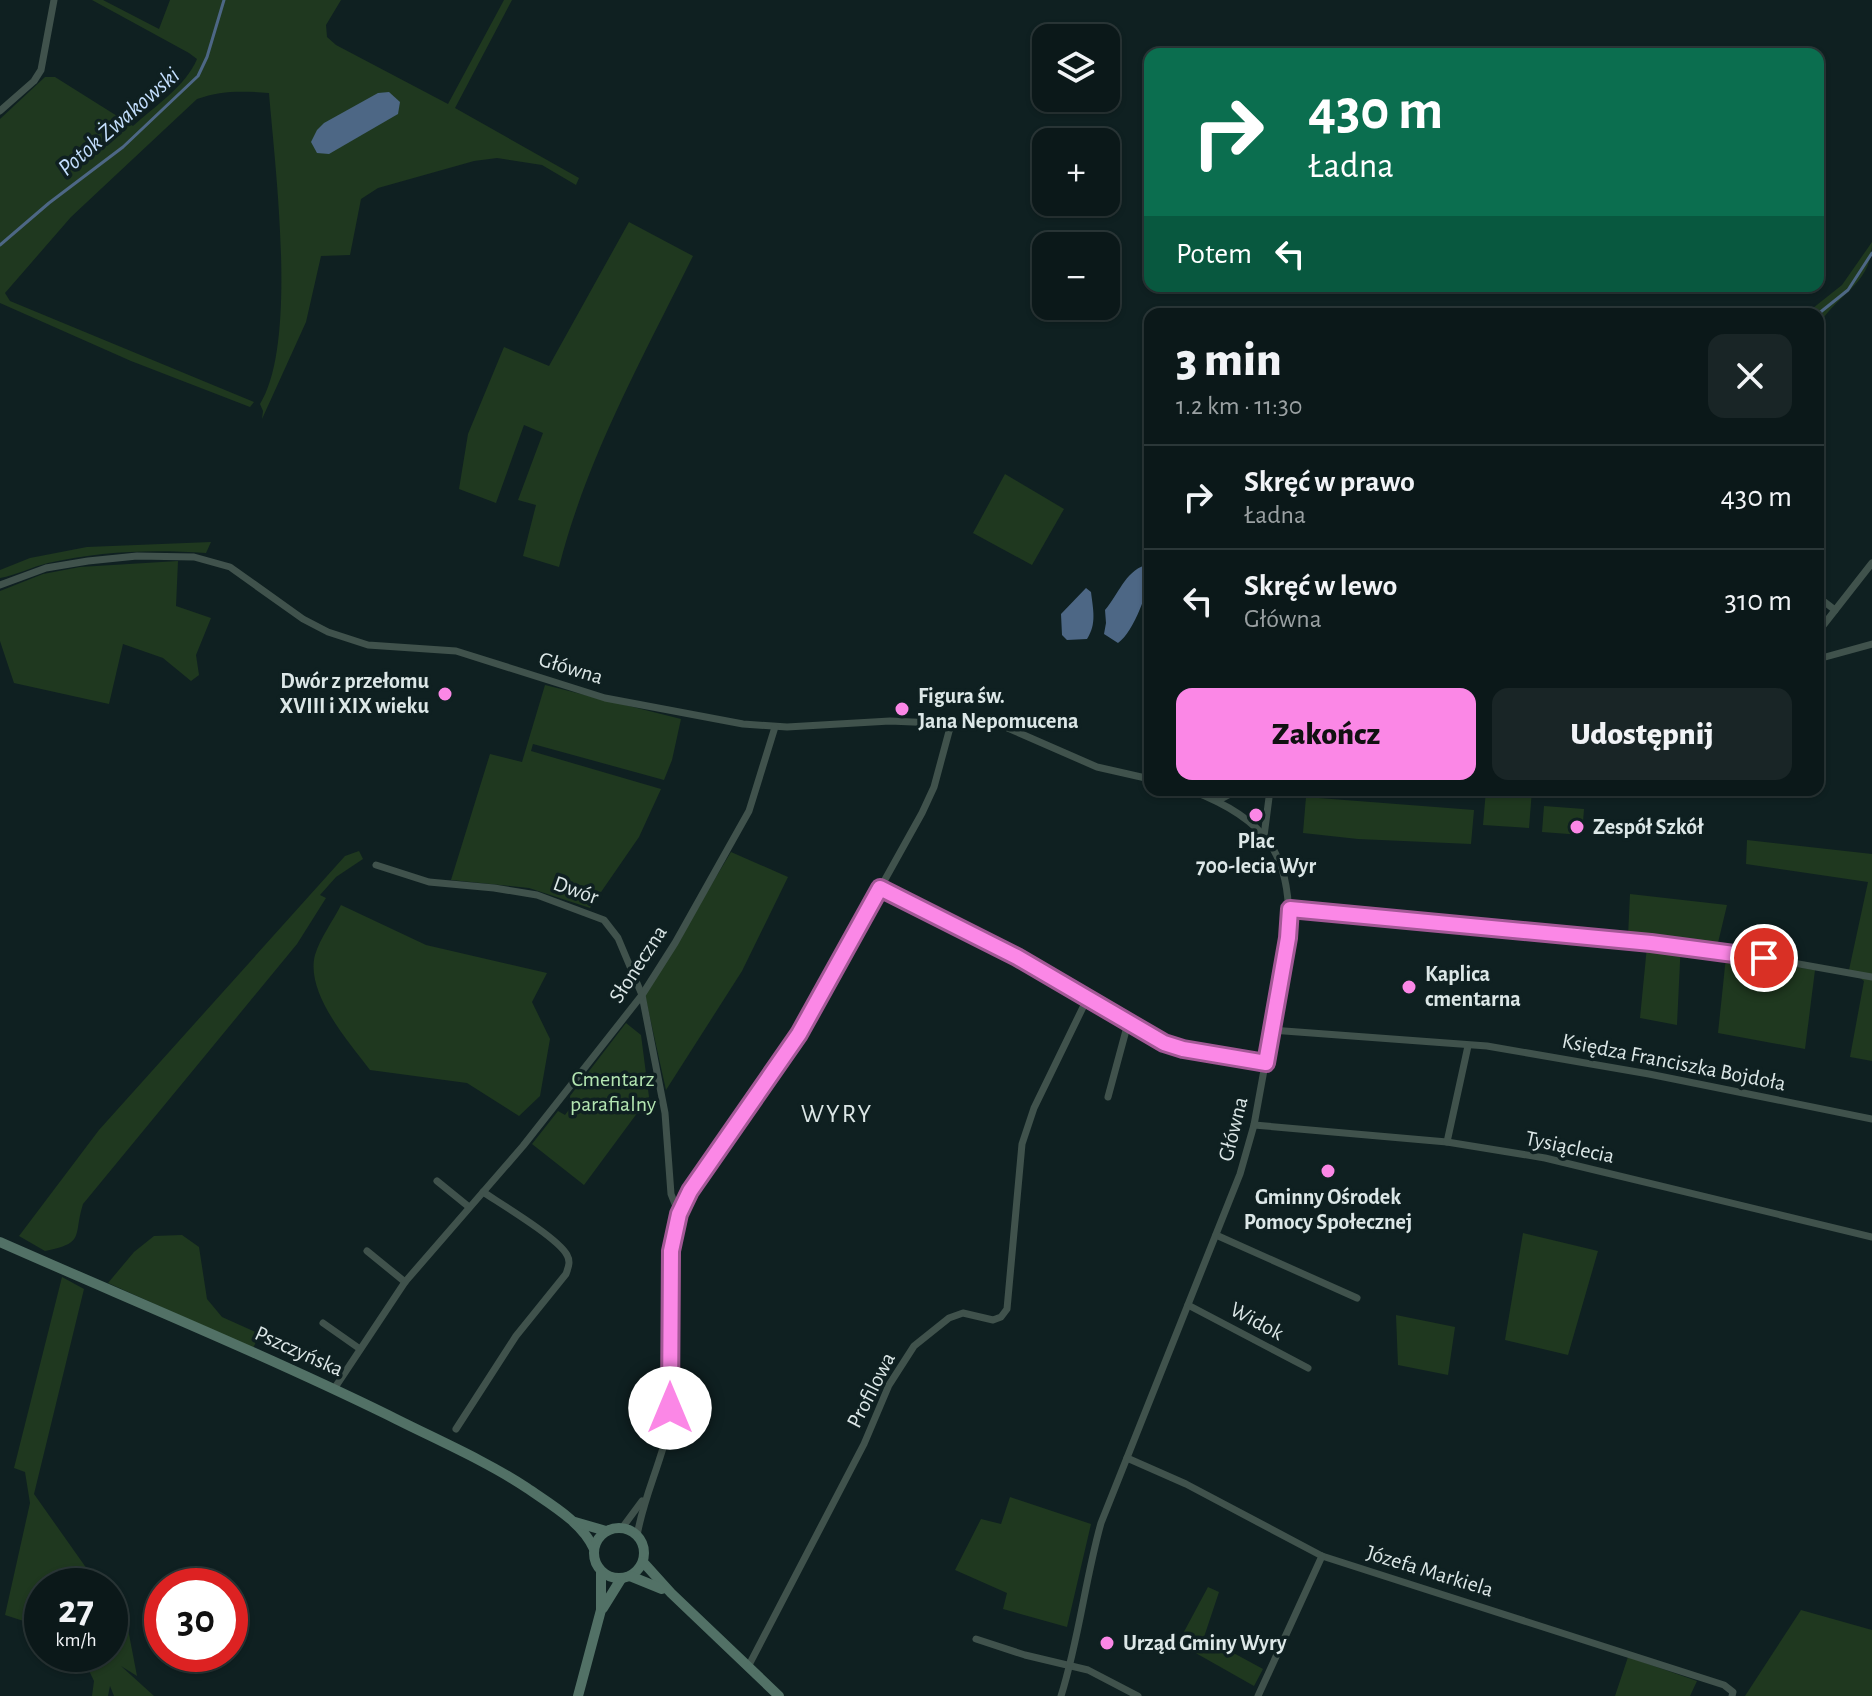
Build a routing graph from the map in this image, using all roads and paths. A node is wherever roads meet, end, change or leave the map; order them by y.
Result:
1 (54, 0) edge
2 (0, 111) edge
3 (1872, 563) edge
4 (0, 585) edge
5 (1824, 602) edge
6 (1835, 610) junction
7 (1824, 624) edge
8 (1872, 644) edge
9 (1824, 657) edge
10 (951, 724) junction
11 (775, 727) junction
12 (1144, 778) edge
13 (1205, 796) edge
14 (1227, 796) edge
15 (1269, 796) edge
16 (1217, 801) junction
17 (1264, 836) junction
18 (376, 865) dead end
19 (880, 888) junction
20 (1290, 909) junction
21 (1872, 977) edge
22 (642, 995) junction
23 (1087, 999) junction
24 (1128, 1023) junction
25 (1271, 1030) junction
26 (1468, 1046) junction
27 (1266, 1063) junction
28 (1108, 1097) dead end
29 (1872, 1119) edge
30 (1254, 1125) junction
31 (1447, 1142) junction
32 (437, 1181) dead end
33 (483, 1192) junction
34 (469, 1207) junction
35 (679, 1214) junction
36 (1216, 1235) junction
37 (1872, 1237) edge
38 (0, 1242) edge
39 (367, 1251) dead end
40 (405, 1282) junction
41 (1357, 1298) dead end
42 (1188, 1305) junction
43 (323, 1323) dead end
44 (360, 1349) junction
45 (1308, 1368) dead end
46 (334, 1389) junction
47 (456, 1429) dead end
48 (1127, 1458) junction
49 (646, 1496) junction
50 (570, 1519) junction
51 (622, 1528) junction
52 (606, 1531) junction
53 (637, 1536) junction
54 (594, 1549) junction
55 (1322, 1556) junction
56 (643, 1562) junction
57 (601, 1572) junction
58 (625, 1578) junction
59 (671, 1593) junction
60 (601, 1610) junction
61 (976, 1639) dead end
62 (1071, 1664) junction
63 (749, 1665) junction
64 (1733, 1694) edge
65 (578, 1696) edge
66 (779, 1696) edge
67 (1061, 1696) edge
68 (1138, 1696) edge
69 (1258, 1696) edge

1 - 2 street
3 - 6 street
4 - 11 street, Główna
5 - 6 street
6 - 7 street
8 - 9 street
10 - 11 street, Główna
10 - 12 street, Główna
10 - 19 street
11 - 22 street, Słoneczna
13 - 16 street, Główna
14 - 16 street
15 - 17 street
16 - 17 street, Główna
17 - 20 street, Główna
18 - 22 street, Dwór
19 - 23 street
19 - 35 street
20 - 21 street
20 - 25 street, Główna
22 - 33 street, Słoneczna
22 - 35 street, Dwór
23 - 24 street
23 - 63 street, Profilowa
24 - 27 street
24 - 28 street
25 - 26 street, Księdza Franciszka Bojdoła
25 - 27 street, Główna
26 - 29 street, Księdza Franciszka Bojdoła
26 - 31 street
27 - 30 street, Główna
30 - 31 street, Tysiąclecia
30 - 36 street, Główna
31 - 37 street, Tysiąclecia
32 - 34 street
33 - 34 street, Słoneczna
33 - 47 street
34 - 40 street, Słoneczna
35 - 49 street
36 - 41 street
36 - 42 street, Główna
38 - 46 main road, Pszczyńska
39 - 40 street
40 - 44 street, Słoneczna
42 - 45 street, Widok
42 - 48 street, Główna
43 - 44 street
44 - 46 street, Słoneczna
46 - 50 main road, Pszczyńska
48 - 55 street, Józefa Markiela
48 - 62 street, Główna
49 - 51 street
49 - 53 street
50 - 52 main road, Pszczyńska
50 - 54 main road, Pszczyńska
51 - 52 main road
51 - 53 main road
52 - 54 main road
53 - 56 main road
54 - 57 main road
55 - 64 street, Józefa Markiela
55 - 69 street
56 - 58 main road
56 - 59 main road
57 - 58 main road
57 - 60 main road
58 - 59 main road
58 - 60 main road
59 - 63 main road
60 - 65 main road
61 - 62 street
62 - 67 street, Główna
62 - 68 street
63 - 66 main road

